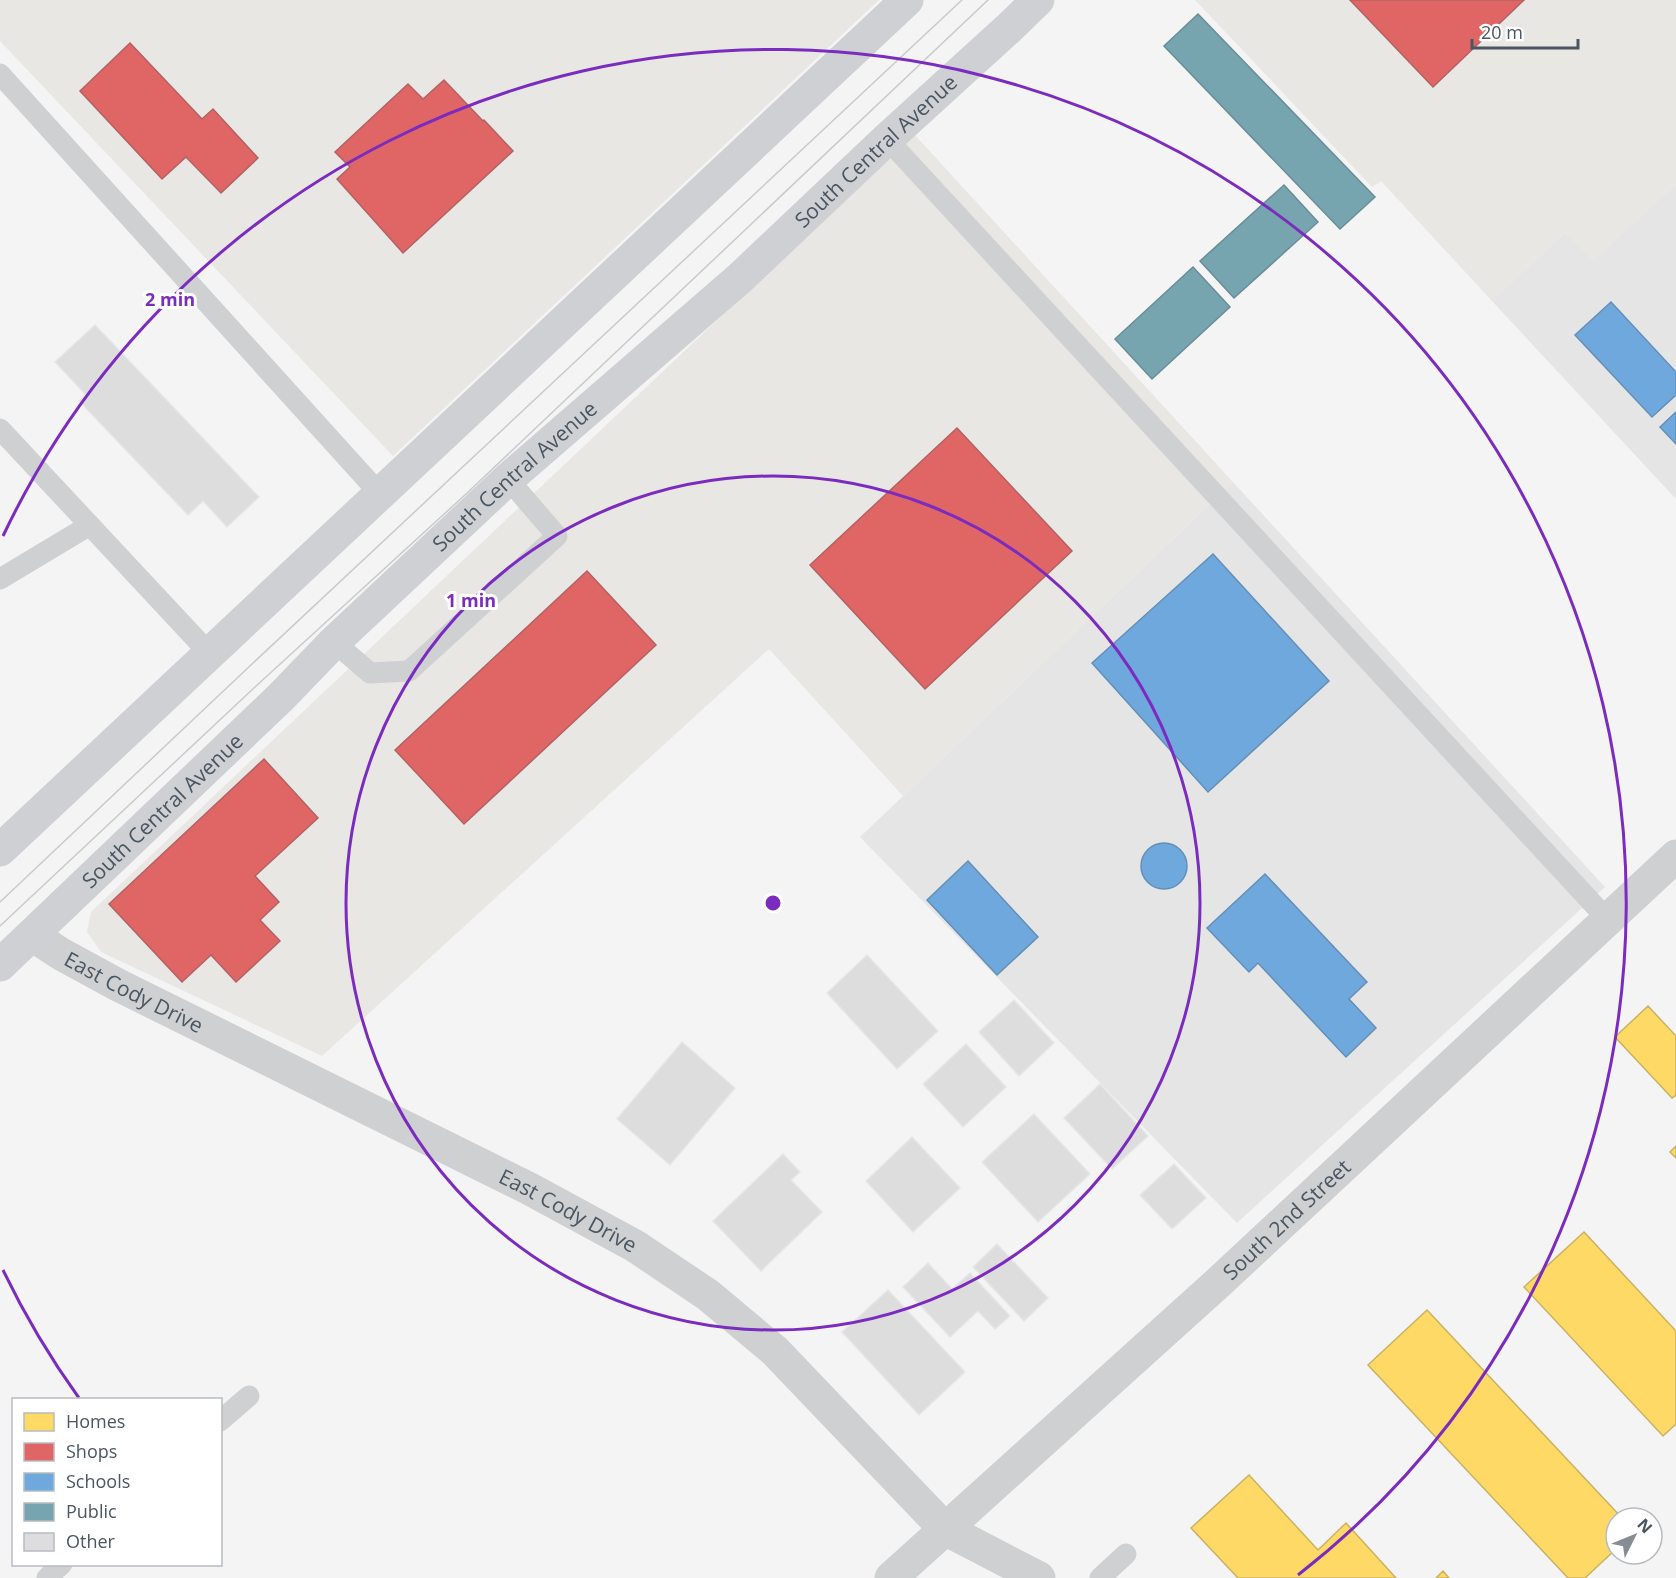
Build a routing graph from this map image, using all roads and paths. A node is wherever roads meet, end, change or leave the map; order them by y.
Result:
1 (907, 0) edge
2 (1038, 0) edge
3 (0, 74) edge
4 (886, 139) junction
5 (0, 429) edge
6 (508, 479) junction
7 (380, 494) junction
8 (90, 525) junction
9 (0, 579) edge
10 (334, 642) junction
11 (210, 654) junction
12 (0, 850) edge
13 (1676, 855) edge
14 (1608, 920) junction
15 (32, 935) junction
16 (0, 965) edge
17 (249, 1396) dead end
18 (222, 1419) edge
19 (945, 1529) junction
20 (1126, 1554) dead end
21 (60, 1566) edge
22 (47, 1578) edge
23 (891, 1578) edge
24 (1039, 1578) edge
25 (1100, 1578) edge

1 - 7 main road
2 - 4 main road, South Central Avenue
3 - 7 lane
4 - 6 main road, South Central Avenue
4 - 14 lane
5 - 8 lane
6 - 10 main road, South Central Avenue
6 - 10 lane
7 - 11 main road
8 - 9 lane
8 - 11 lane
10 - 15 main road, South Central Avenue
11 - 12 main road
13 - 14 street, South 2nd Street
14 - 19 street, South 2nd Street
15 - 16 main road, South Central Avenue
15 - 19 street, East Cody Drive
17 - 18 lane
19 - 23 street, South 2nd Street
19 - 24 street, East Cody Drive
20 - 25 lane
21 - 22 lane

